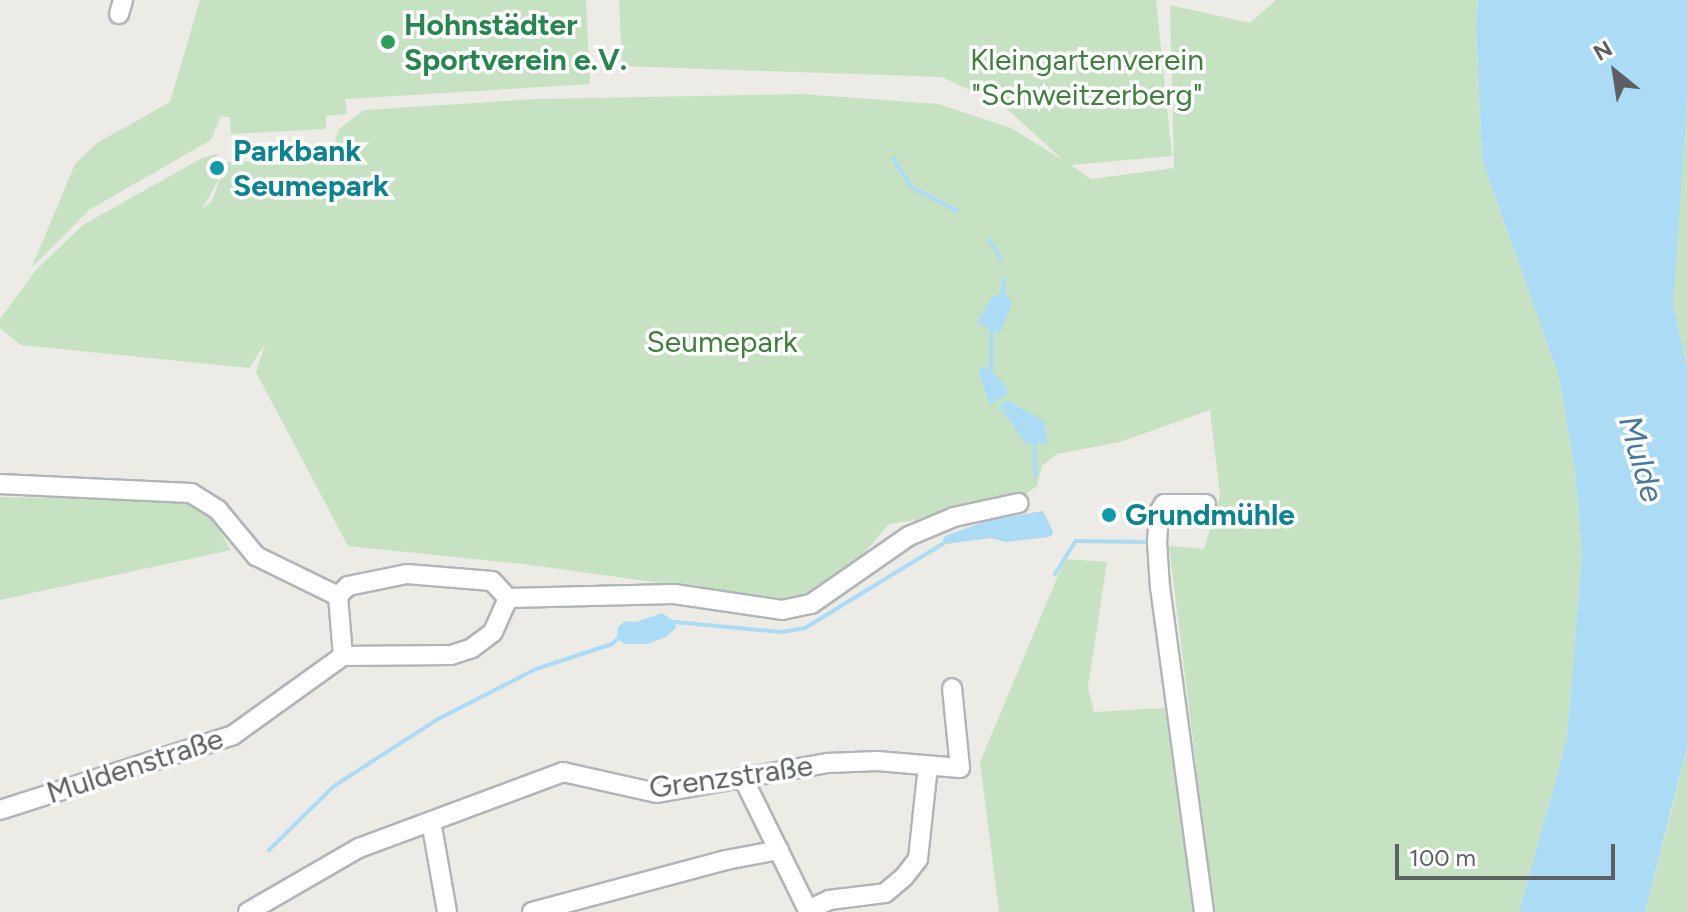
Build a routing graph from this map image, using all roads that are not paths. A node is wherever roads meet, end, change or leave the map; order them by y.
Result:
1 (0, 484) edge
2 (1019, 503) dead end
3 (1206, 504) dead end
4 (338, 596) junction
5 (508, 598) junction
6 (343, 656) junction
7 (952, 688) dead end
8 (928, 766) junction
9 (743, 778) junction
10 (0, 810) edge
11 (431, 821) junction
12 (779, 850) junction
13 (808, 911) edge
14 (248, 912) edge
15 (447, 912) edge
16 (532, 912) edge
17 (1204, 912) edge

1 - 4 street
2 - 5 street
3 - 17 street
4 - 5 street
4 - 6 street
5 - 6 street
6 - 10 street, Muldenstraße
7 - 8 street, Grenzstraße
8 - 9 street, Grenzstraße
8 - 13 street
9 - 11 street, Grenzstraße
9 - 12 street
11 - 14 street, Grenzstraße
11 - 15 street
12 - 13 street
12 - 16 street

